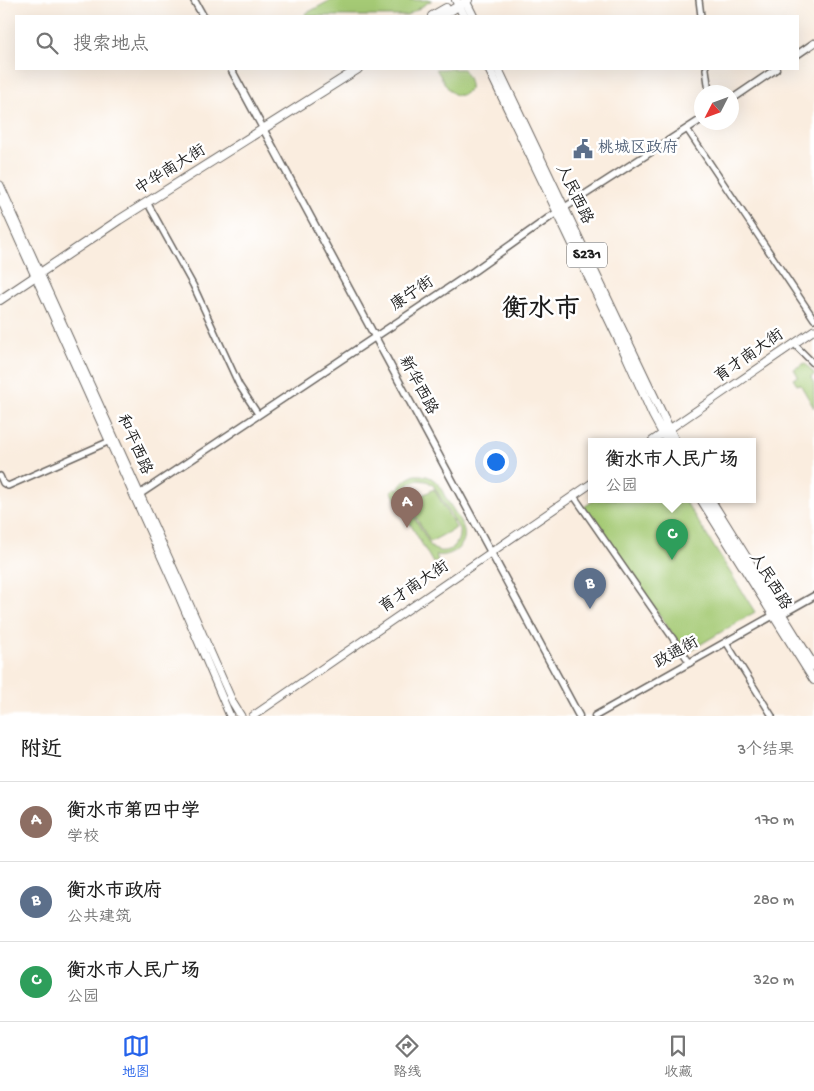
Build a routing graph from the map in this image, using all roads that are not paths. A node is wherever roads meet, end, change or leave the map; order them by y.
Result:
1 (194, 0) edge
2 (699, 0) edge
3 (461, 1) edge
4 (202, 15) edge
5 (434, 15) edge
6 (443, 15) edge
7 (464, 15) edge
8 (472, 15) edge
9 (701, 15) edge
10 (814, 44) edge
11 (799, 53) edge
12 (232, 70) edge
13 (346, 70) edge
14 (356, 70) edge
15 (490, 70) edge
16 (498, 70) edge
17 (706, 70) edge
18 (775, 70) edge
19 (707, 85) edge
20 (739, 94) edge
21 (694, 124) edge
22 (262, 126) junction
23 (687, 129) junction
24 (0, 185) edge
25 (0, 198) edge
26 (147, 202) junction
27 (561, 210) junction
28 (36, 272) junction
29 (0, 294) edge
30 (0, 300) edge
31 (814, 319) edge
32 (814, 330) edge
33 (814, 335) edge
34 (375, 337) junction
35 (797, 347) junction
36 (814, 364) edge
37 (258, 414) junction
38 (667, 437) edge
39 (110, 442) junction
40 (0, 476) edge
41 (588, 486) edge
42 (588, 491) edge
43 (140, 494) junction
44 (576, 499) junction
45 (704, 503) edge
46 (712, 503) edge
47 (492, 554) junction
48 (814, 596) edge
49 (778, 615) junction
50 (726, 642) junction
51 (690, 663) junction
52 (814, 666) edge
53 (814, 680) edge
54 (230, 716) edge
55 (241, 716) edge
56 (253, 716) edge
57 (261, 716) edge
58 (578, 716) edge
59 (595, 716) edge
60 (772, 716) edge

1 - 4 street
2 - 9 street
3 - 5 main road
3 - 6 main road
3 - 7 main road
3 - 8 main road
10 - 11 street
12 - 22 street, 新华西路
13 - 22 main road, 中华南大街
14 - 22 main road, 中华南大街
15 - 27 main road, 人民西路 / S231
16 - 27 main road, 人民西路 / S231
17 - 19 street
18 - 20 street
21 - 23 street, 康宁街
22 - 26 main road, 中华南大街
22 - 28 main road, 中华南大街
22 - 34 street, 新华西路
23 - 27 street, 康宁街
23 - 31 street
24 - 28 main road, 和平西路
25 - 28 main road, 和平西路
26 - 28 main road, 中华南大街
26 - 37 street
27 - 34 street, 康宁街
27 - 38 main road, 人民西路 / S231
28 - 29 main road, 中华南大街
28 - 30 main road, 中华南大街
28 - 39 main road, 和平西路
28 - 43 main road, 和平西路
32 - 38 main road, 育才南大街
33 - 35 main road, 育才南大街
34 - 37 street, 康宁街
34 - 47 street, 新华西路
35 - 36 street
35 - 38 main road, 育才南大街
37 - 43 street, 康宁街
39 - 40 street
39 - 54 main road, 和平西路
41 - 47 main road, 育才南大街
42 - 44 main road, 育才南大街
43 - 55 main road, 和平西路
44 - 47 main road, 育才南大街
44 - 51 street
45 - 49 main road, 人民西路
46 - 49 main road, 人民西路
47 - 56 main road, 育才南大街
47 - 57 main road, 育才南大街
47 - 58 street, 新华西路
48 - 49 street, 政通街
49 - 50 street, 政通街
49 - 52 main road, 人民西路
49 - 53 main road, 人民西路
50 - 51 street, 政通街
50 - 60 street
51 - 59 street, 政通街

